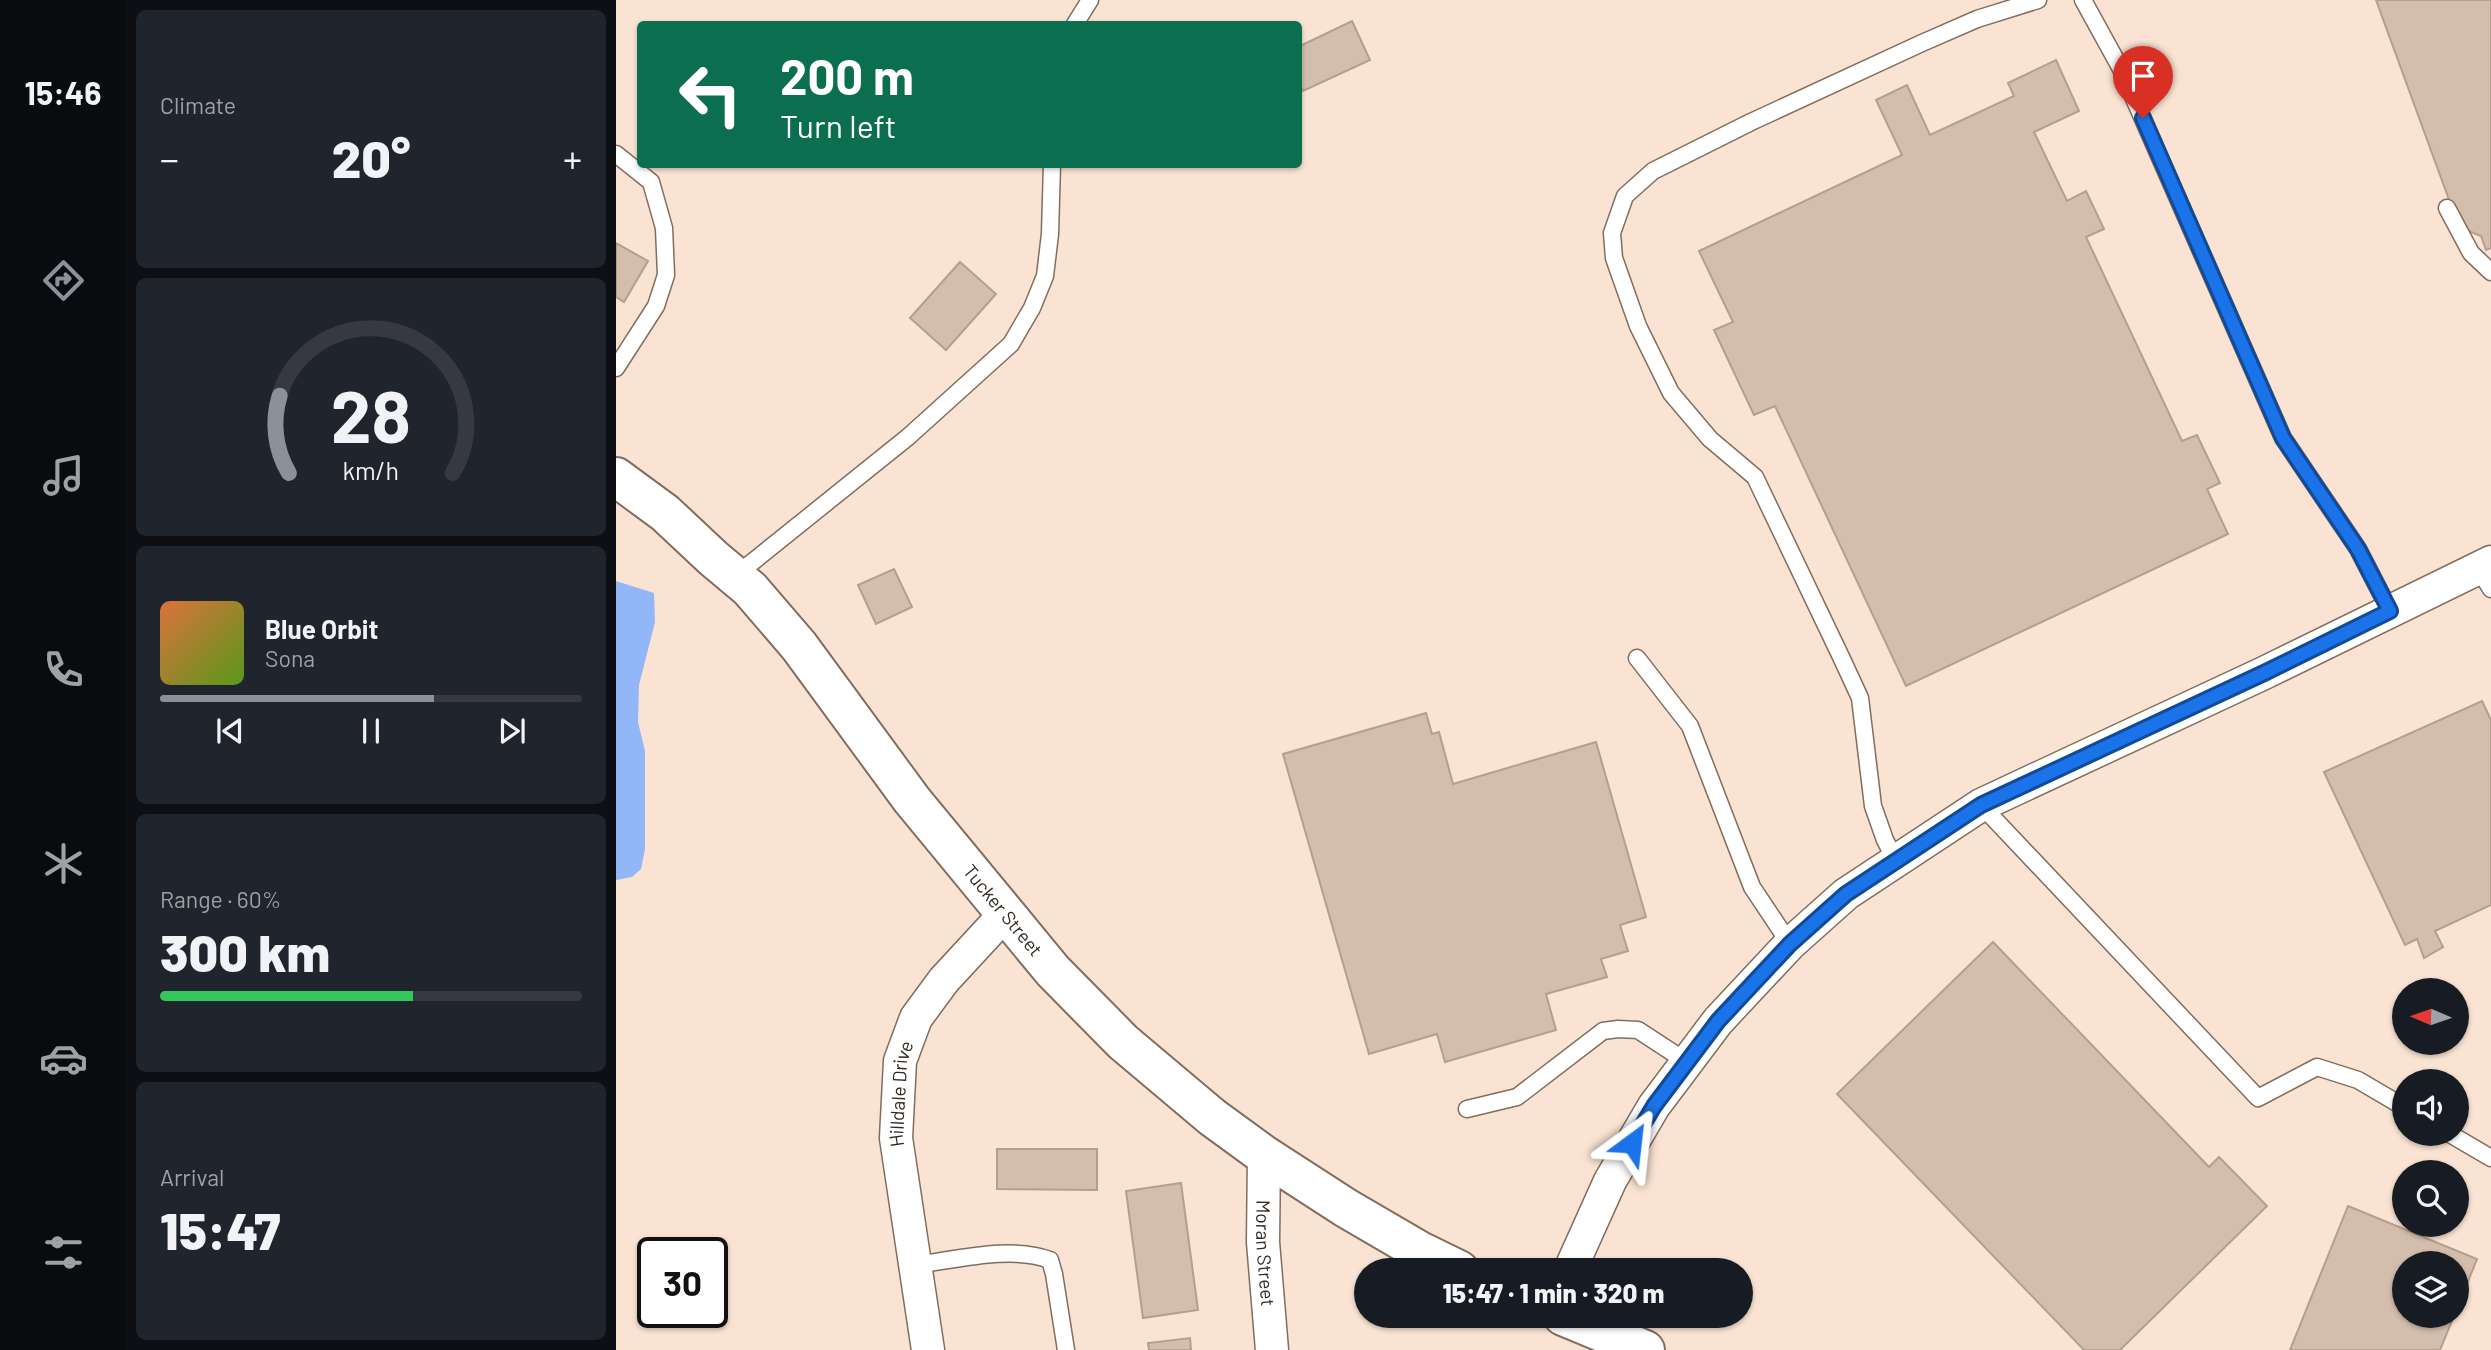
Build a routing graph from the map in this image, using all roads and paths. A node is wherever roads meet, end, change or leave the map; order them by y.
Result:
1 (1090, 0) edge
2 (2038, 0) edge
3 (2083, 0) edge
4 (1077, 21) edge
5 (616, 154) edge
6 (1052, 168) edge
7 (2447, 208) dead end
8 (2491, 272) edge
9 (616, 368) edge
10 (616, 477) edge
11 (2487, 573) edge
12 (735, 576) junction
13 (2390, 611) junction
14 (1637, 658) dead end
15 (1981, 805) junction
16 (1896, 861) junction
17 (1006, 913) junction
18 (1790, 944) junction
19 (1687, 1062) junction
20 (2392, 1100) edge
21 (1467, 1109) dead end
22 (2469, 1145) edge
23 (1264, 1155) junction
24 (2491, 1158) edge
25 (1434, 1258) edge
26 (1575, 1258) edge
27 (915, 1265) junction
28 (1592, 1328) edge
29 (928, 1350) edge
30 (1066, 1350) edge
31 (1272, 1350) edge
32 (1645, 1350) edge

1 - 4 lane
2 - 16 lane
3 - 13 lane
5 - 9 lane
6 - 12 lane
7 - 8 lane
10 - 12 street, Tucker Street
11 - 13 street
12 - 17 street, Tucker Street
13 - 15 street
14 - 18 lane
15 - 16 street
15 - 20 lane
16 - 18 street
17 - 23 street, Tucker Street
17 - 27 street, Hilldale Drive
18 - 19 street
19 - 21 lane
19 - 26 street
22 - 24 lane
23 - 25 street, Tucker Street
23 - 31 street, Moran Street
27 - 29 street, Hilldale Drive
27 - 30 lane
28 - 32 street

